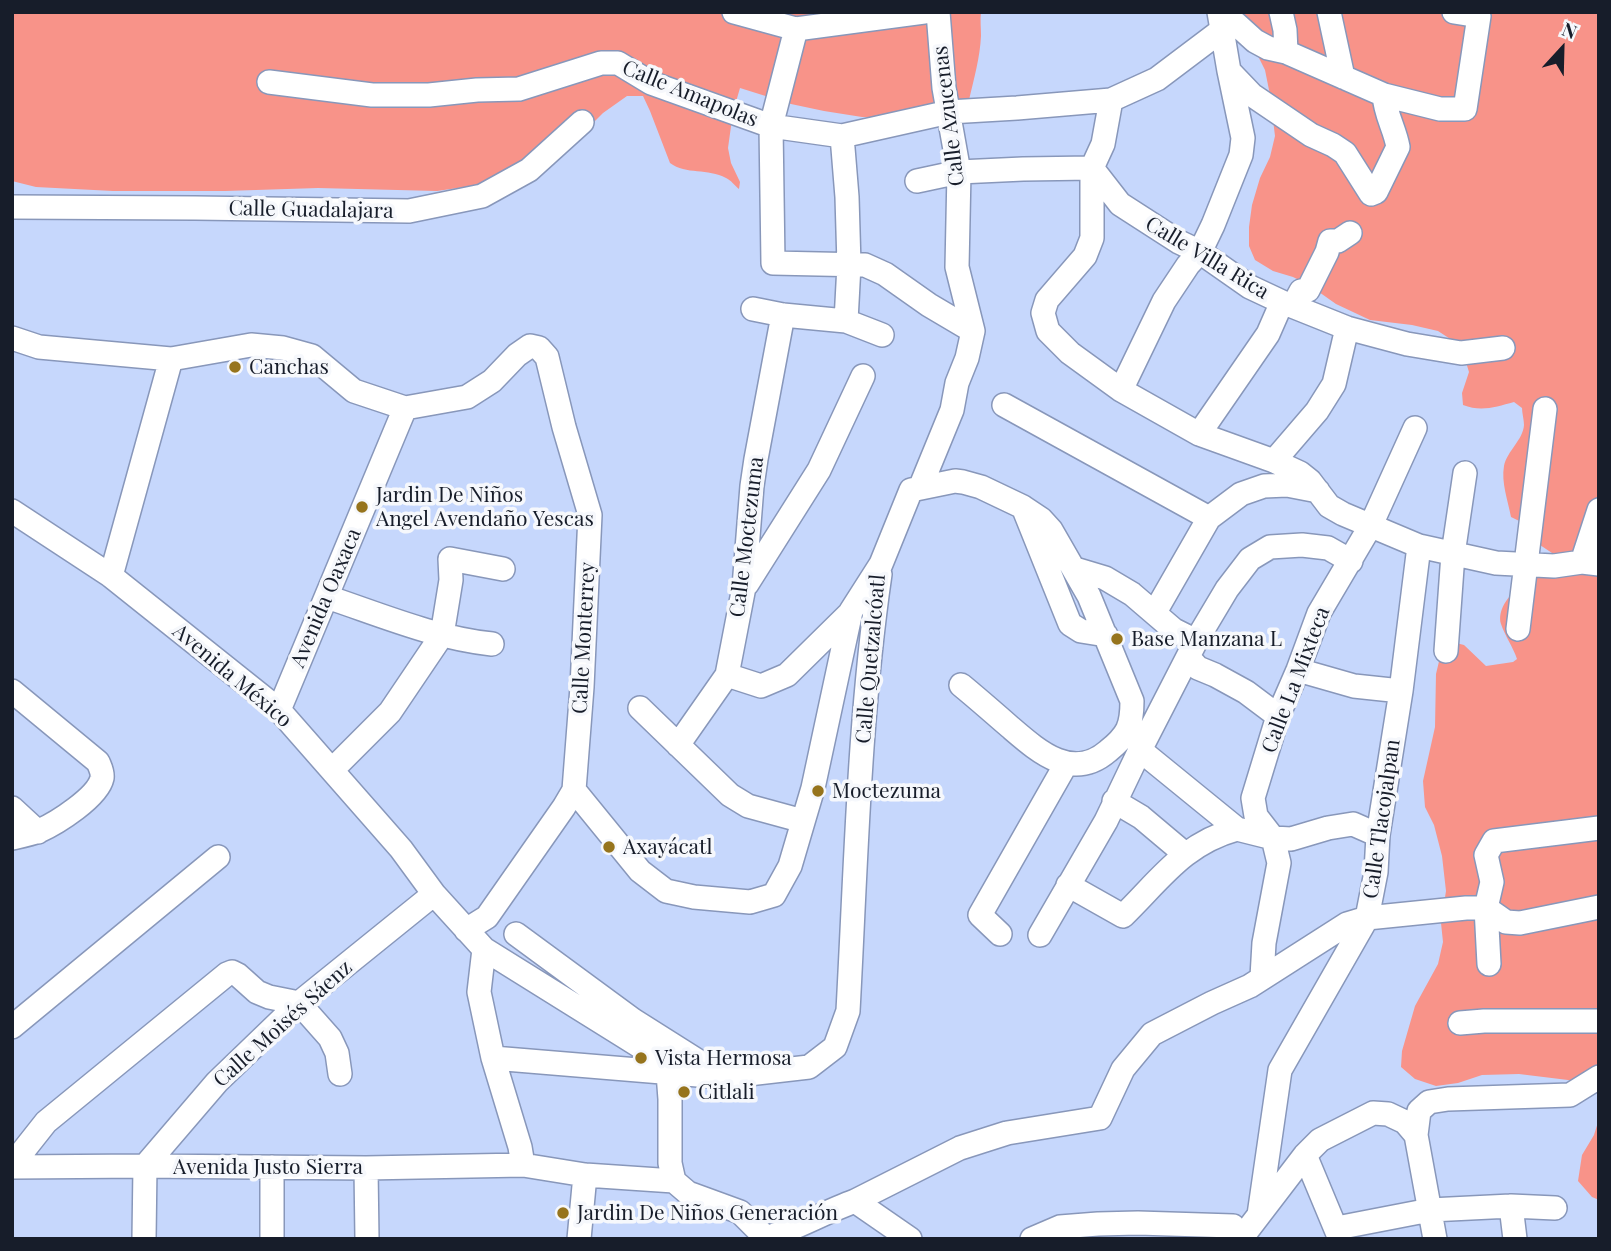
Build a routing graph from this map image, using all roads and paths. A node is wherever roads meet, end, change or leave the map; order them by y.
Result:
1 (734, 12) edge
2 (924, 12) edge
3 (938, 12) edge
4 (1281, 12) edge
5 (1329, 12) edge
6 (1454, 12) edge
7 (1222, 18) edge
8 (796, 29) junction
9 (1286, 52) junction
10 (1229, 71) junction
11 (1343, 77) junction
12 (269, 82) dead end
13 (1384, 95) junction
14 (1111, 100) junction
15 (949, 112) junction
16 (582, 122) dead end
17 (771, 126) junction
18 (842, 136) junction
19 (1092, 168) junction
20 (960, 172) junction
21 (917, 181) dead end
22 (12, 207) edge
23 (1350, 233) dead end
24 (1200, 253) junction
25 (849, 265) junction
26 (1287, 304) junction
27 (753, 309) dead end
28 (783, 315) junction
29 (846, 321) junction
30 (1347, 328) junction
31 (973, 331) junction
32 (882, 335) dead end
33 (12, 338) edge
34 (1503, 348) dead end
35 (172, 359) junction
36 (863, 376) dead end
37 (1121, 390) junction
38 (1004, 405) dead end
39 (405, 408) junction
40 (1545, 409) dead end
41 (1415, 428) dead end
42 (1199, 434) junction
43 (1274, 461) junction
44 (1465, 473) dead end
45 (920, 488) junction
46 (1318, 491) junction
47 (1023, 507) junction
48 (1599, 510) edge
49 (12, 511) edge
50 (1209, 518) junction
51 (1371, 525) junction
52 (1419, 546) junction
53 (1452, 554) junction
54 (1351, 561) junction
55 (1591, 563) edge
56 (881, 564) junction
57 (1526, 564) junction
58 (503, 569) dead end
59 (1075, 569) junction
60 (111, 576) junction
61 (744, 587) junction
62 (327, 597) junction
63 (851, 611) junction
64 (1155, 612) junction
65 (1518, 629) dead end
66 (442, 635) junction
67 (1106, 635) junction
68 (492, 644) dead end
69 (1192, 649) junction
70 (1446, 651) dead end
71 (1298, 670) junction
72 (727, 675) junction
73 (961, 684) dead end
74 (12, 691) edge
75 (1401, 691) junction
76 (1132, 701) junction
77 (640, 708) dead end
78 (279, 710) junction
79 (1278, 716) junction
80 (1154, 723) junction
81 (678, 745) junction
82 (1140, 750) junction
83 (1066, 764) junction
84 (332, 770) junction
85 (574, 790) junction
86 (1114, 802) junction
87 (12, 808) edge
88 (803, 821) junction
89 (1599, 828) edge
90 (1237, 830) junction
91 (38, 832) junction
92 (1378, 835) junction
93 (12, 838) edge
94 (1273, 838) junction
95 (1185, 854) junction
96 (218, 858) dead end
97 (1069, 884) junction
98 (434, 894) junction
99 (1599, 907) edge
100 (1486, 908) junction
101 (488, 917) junction
102 (1367, 918) junction
103 (466, 930) junction
104 (516, 934) junction
105 (1000, 934) dead end
106 (1040, 935) dead end
107 (484, 949) junction
108 (510, 964) junction
109 (1489, 964) dead end
110 (1262, 977) junction
111 (299, 1003) junction
112 (1599, 1021) edge
113 (1460, 1023) dead end
114 (12, 1027) edge
115 (493, 1058) junction
116 (668, 1073) junction
117 (340, 1074) dead end
118 (722, 1077) junction
119 (1599, 1077) edge
120 (1416, 1135) junction
121 (1305, 1155) junction
122 (523, 1165) junction
123 (12, 1166) edge
124 (145, 1166) junction
125 (272, 1167) junction
126 (366, 1168) junction
127 (585, 1175) junction
128 (674, 1181) junction
129 (855, 1201) junction
130 (1511, 1206) junction
131 (1555, 1208) dead end
132 (1430, 1210) junction
133 (1259, 1214) junction
134 (1338, 1234) edge
135 (767, 1238) edge
136 (1242, 1238) edge
137 (145, 1239) edge
138 (272, 1239) edge
139 (367, 1239) edge
140 (579, 1239) edge
141 (910, 1239) edge
142 (1032, 1239) edge
143 (1435, 1239) edge
144 (1515, 1239) edge

1 - 8 street
2 - 8 street
3 - 15 street, Calle Azucenas
4 - 9 street
5 - 11 street
6 - 13 street
7 - 9 street
7 - 10 street
7 - 14 street, Calle Amapolas
8 - 17 street
9 - 11 street
10 - 13 street
10 - 24 street
11 - 13 street
12 - 17 street, Calle Amapolas
14 - 15 street, Calle Amapolas
14 - 19 street
15 - 18 street, Calle Amapolas
15 - 20 street, Calle Azucenas
16 - 22 street, Calle Guadalajara
17 - 18 street, Calle Amapolas
17 - 25 street
18 - 25 street
19 - 20 street
19 - 24 street, Calle Villa Rica
19 - 37 street
20 - 21 street
20 - 31 street, Calle Azucenas
23 - 26 street
24 - 26 street, Calle Villa Rica
24 - 37 street
25 - 29 street
25 - 31 street
26 - 30 street, Calle Villa Rica
26 - 42 street
27 - 28 street
28 - 29 street
28 - 61 street, Calle Moctezuma
29 - 32 street
30 - 34 street, Calle Villa Rica
30 - 43 street
31 - 45 street, Calle Azucenas
33 - 35 street, Calle Monterrey
35 - 39 street, Calle Monterrey
35 - 60 street
36 - 61 street
37 - 42 street
38 - 50 street
39 - 62 street, Avenida Oaxaca
39 - 85 street, Calle Monterrey
40 - 57 street
41 - 51 street, Calle La Mixteca
42 - 43 street
43 - 46 street
44 - 53 street
45 - 47 street
45 - 56 street, Calle Azucenas
46 - 50 street
46 - 51 street
47 - 59 street
47 - 67 street
48 - 55 street
49 - 60 street, Avenida México
50 - 64 street
51 - 52 street
51 - 54 street, Calle La Mixteca
52 - 53 street
52 - 75 street, Calle Tlacojalpan
53 - 57 street
53 - 70 street
54 - 69 street
54 - 71 street, Calle La Mixteca
55 - 57 street
56 - 63 street, Calle Quetzalcóatl
56 - 118 street, Calle Quetzalcóatl
57 - 65 street
58 - 66 street
59 - 64 street
59 - 67 street
60 - 78 street, Avenida México
61 - 72 street, Calle Moctezuma
62 - 66 street
62 - 78 street, Avenida Oaxaca
63 - 72 street
63 - 88 street, Calle Quetzalcóatl
64 - 69 street
66 - 68 street
66 - 84 street
67 - 76 street
69 - 79 street
69 - 80 street
71 - 75 street
71 - 79 street, Calle La Mixteca
72 - 81 street, Calle Moctezuma
73 - 83 street
74 - 91 street
75 - 92 street, Calle Tlacojalpan
76 - 80 street
76 - 83 street
77 - 81 street
78 - 84 street, Avenida México
79 - 94 street, Calle La Mixteca
80 - 82 street
81 - 88 street
82 - 86 street
82 - 90 street
83 - 105 street
84 - 98 street, Avenida México
85 - 88 street, Calle Quetzalcóatl
85 - 101 street
86 - 95 street
86 - 97 street
87 - 91 street
89 - 100 street
90 - 94 street
90 - 95 street
91 - 93 street
92 - 94 street
92 - 102 street, Calle Tlacojalpan
94 - 110 street, Calle La Mixteca
95 - 97 street
96 - 114 street
97 - 106 street
98 - 103 street, Avenida México
98 - 111 street, Calle Moisés Sáenz
99 - 100 street
100 - 102 street
100 - 109 street
101 - 103 street
101 - 104 street
102 - 110 street
102 - 133 street, Calle Tlacojalpan
103 - 107 street, Avenida México
104 - 108 street
104 - 118 street
107 - 108 street, Avenida México
107 - 115 street
108 - 116 street
110 - 129 street
111 - 117 street
111 - 123 street
111 - 124 street, Calle Moisés Sáenz
112 - 113 street
115 - 116 street, Calle Quetzalcóatl
115 - 122 street
116 - 118 street, Calle Quetzalcóatl
116 - 128 street
119 - 120 street
120 - 121 street
120 - 132 street
121 - 133 street
121 - 134 street
122 - 126 street, Avenida Justo Sierra
122 - 127 street, Avenida Justo Sierra
123 - 124 street, Avenida Justo Sierra
124 - 125 street, Avenida Justo Sierra
124 - 137 street
125 - 126 street, Avenida Justo Sierra
125 - 138 street
126 - 139 street
127 - 128 street, Avenida Justo Sierra
127 - 140 street
128 - 135 street
129 - 135 street
129 - 141 street
130 - 131 street
130 - 132 street
130 - 144 street
132 - 134 street
132 - 143 street
133 - 136 street
136 - 142 street

